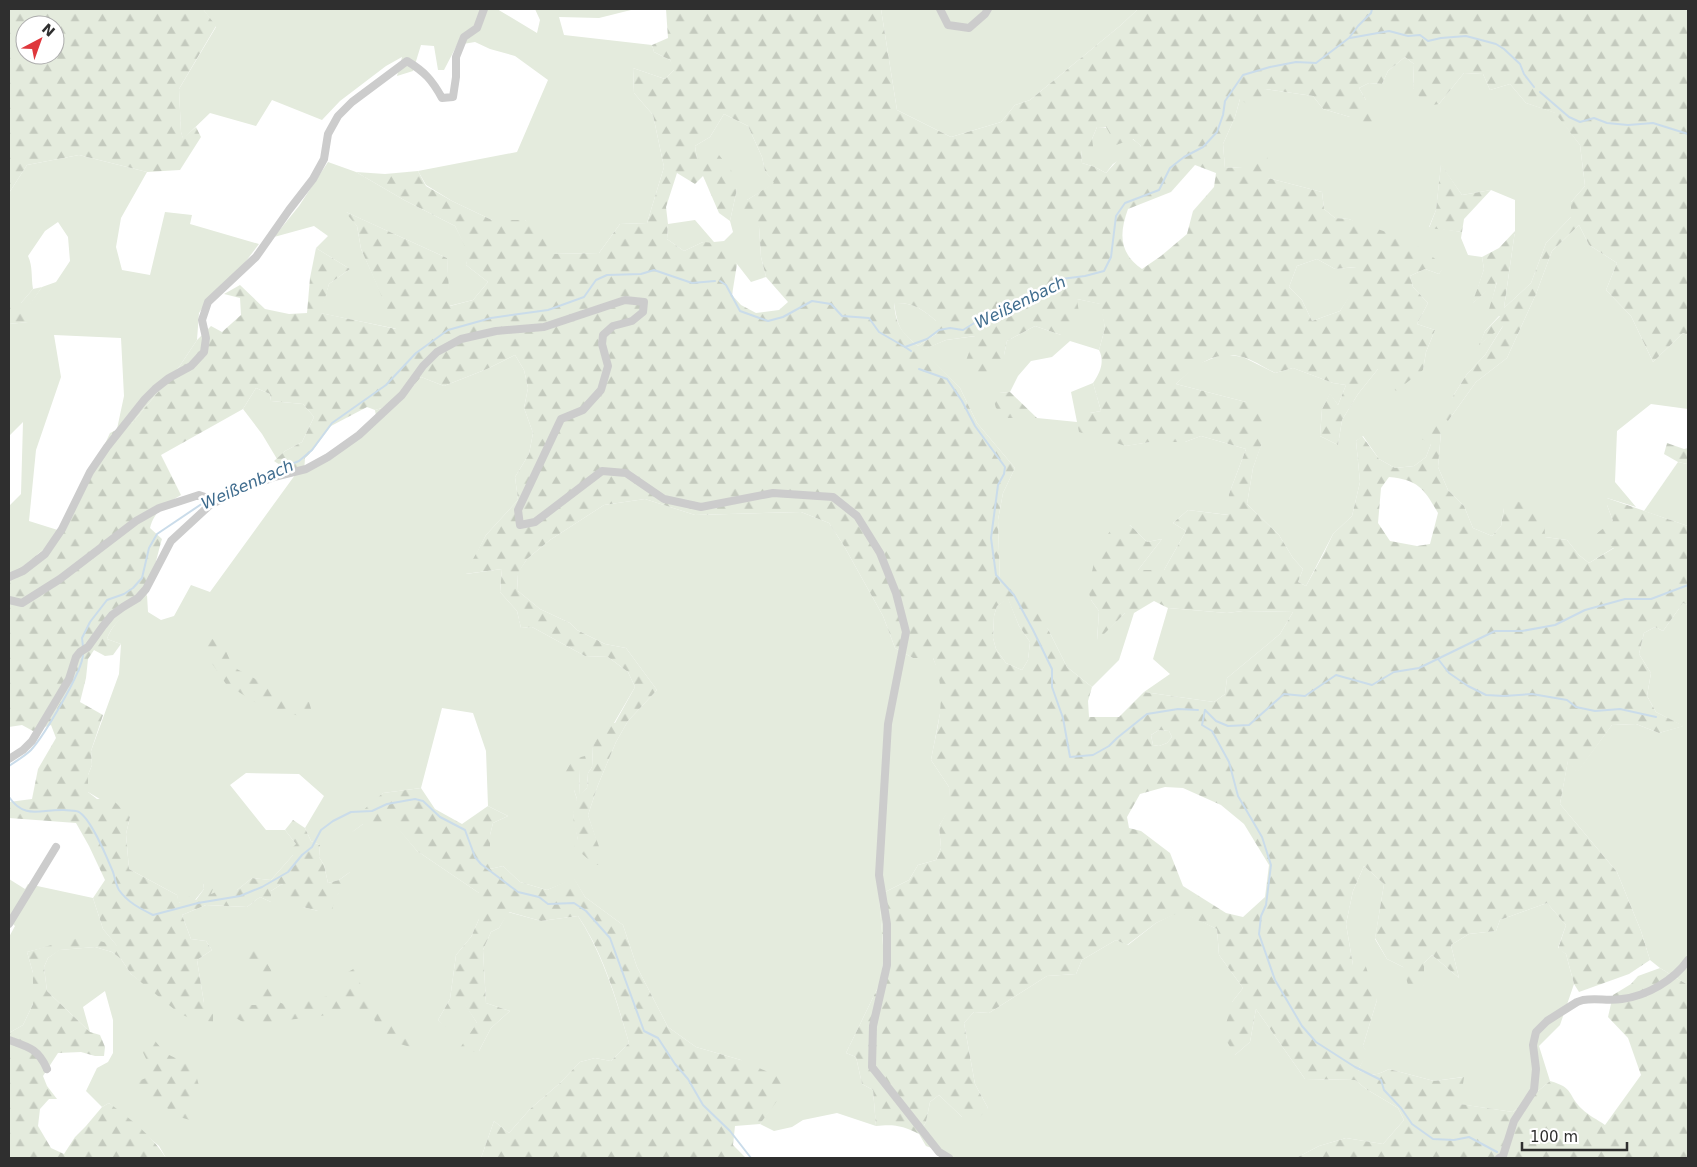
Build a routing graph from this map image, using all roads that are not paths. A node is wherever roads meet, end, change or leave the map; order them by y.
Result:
1 (484, 9) edge
2 (940, 9) edge
3 (988, 9) edge
4 (208, 502) junction
5 (9, 577) edge
6 (9, 600) edge
7 (9, 759) edge
8 (56, 847) dead end
9 (9, 924) edge
10 (1688, 960) edge
11 (9, 1040) edge
12 (47, 1069) dead end
13 (949, 1158) edge
14 (1499, 1158) edge

1 - 5 street
2 - 3 street
4 - 6 street
4 - 7 street
4 - 13 street
8 - 9 street
10 - 14 street
11 - 12 street

